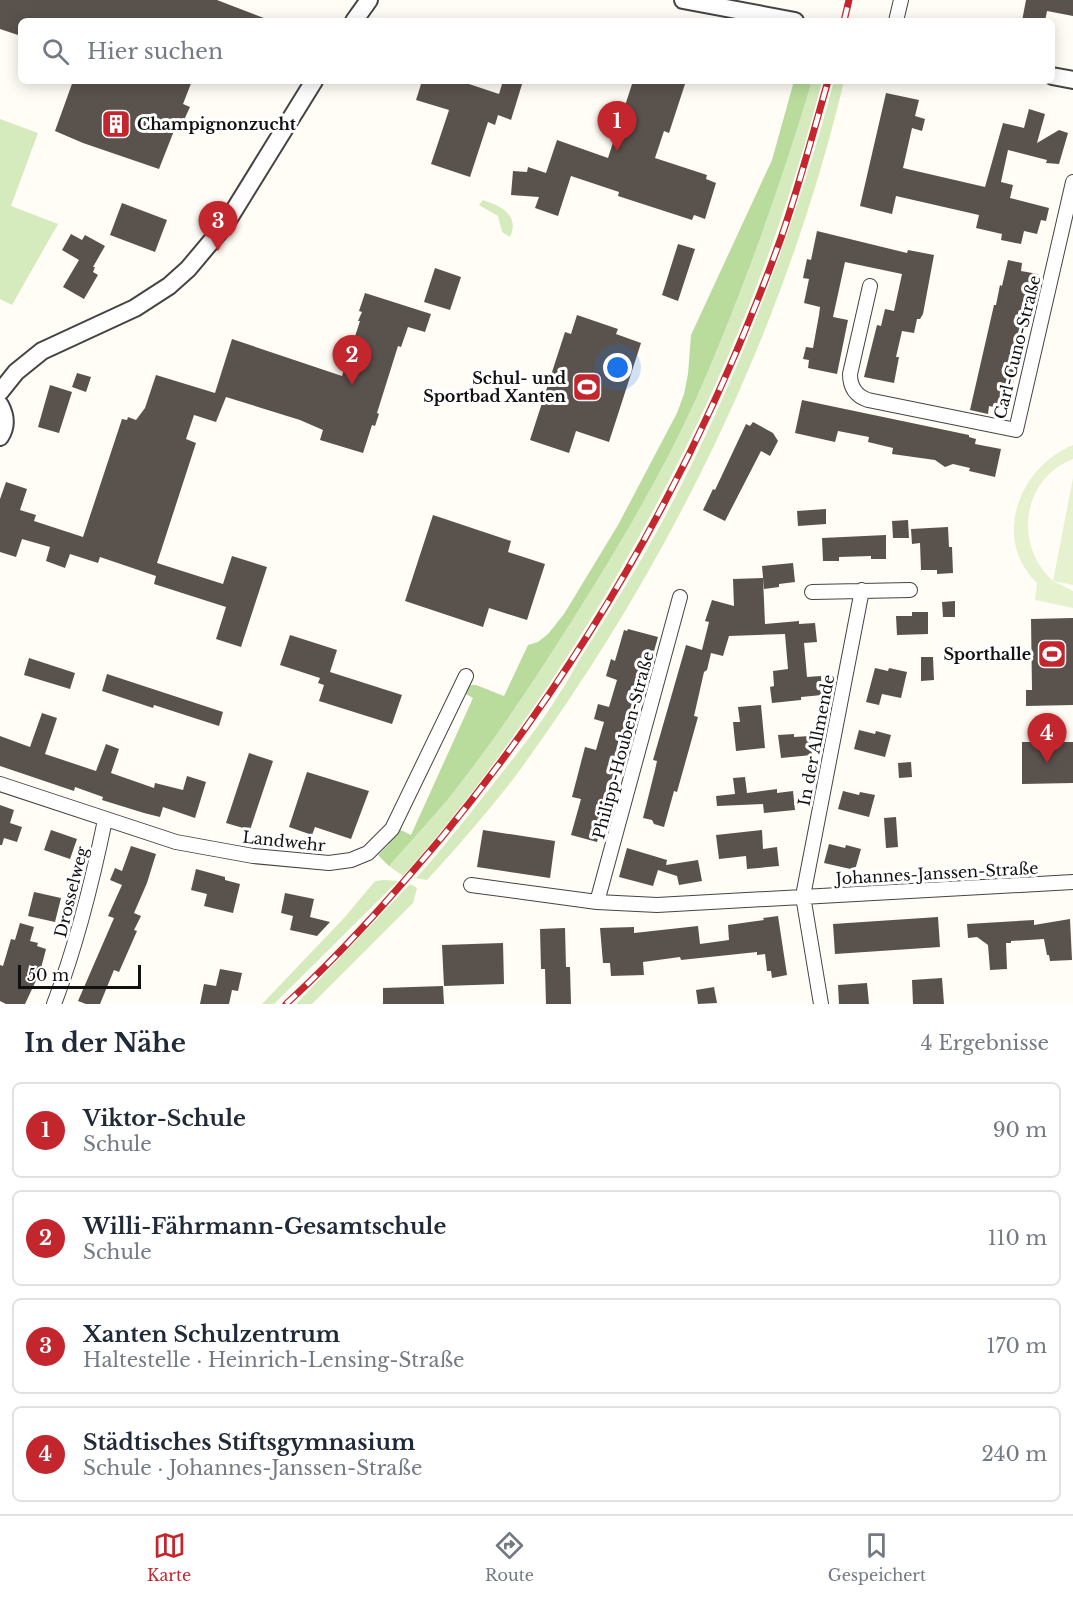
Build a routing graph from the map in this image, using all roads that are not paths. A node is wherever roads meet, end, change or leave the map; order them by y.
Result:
1 (369, 0) edge
2 (683, 0) edge
3 (901, 0) edge
4 (356, 18) edge
5 (779, 18) edge
6 (897, 18) edge
7 (1055, 76) edge
8 (1073, 80) edge
9 (312, 84) edge
10 (1073, 182) edge
11 (870, 286) dead end
12 (0, 392) edge
13 (0, 405) edge
14 (0, 437) edge
15 (862, 590) junction
16 (910, 590) dead end
17 (812, 592) dead end
18 (680, 597) dead end
19 (466, 676) dead end
20 (0, 784) edge
21 (105, 820) junction
22 (1073, 882) edge
23 (471, 885) dead end
24 (803, 896) junction
25 (597, 902) junction
26 (54, 1004) edge
27 (821, 1004) edge

1 - 4 street
2 - 5 street
3 - 6 street
7 - 8 street
9 - 12 street
10 - 11 street, Carl-Cuno-Straße
13 - 14 street
15 - 16 street
15 - 17 street
15 - 24 street, In der Allmende
18 - 25 street, Philipp-Houben-Straße
19 - 21 street, Landwehr
20 - 21 street, Landwehr
21 - 26 street, Drosselweg
22 - 24 street, Johannes-Janssen-Straße
23 - 25 street, Johannes-Janssen-Straße
24 - 25 street, Johannes-Janssen-Straße
24 - 27 street

